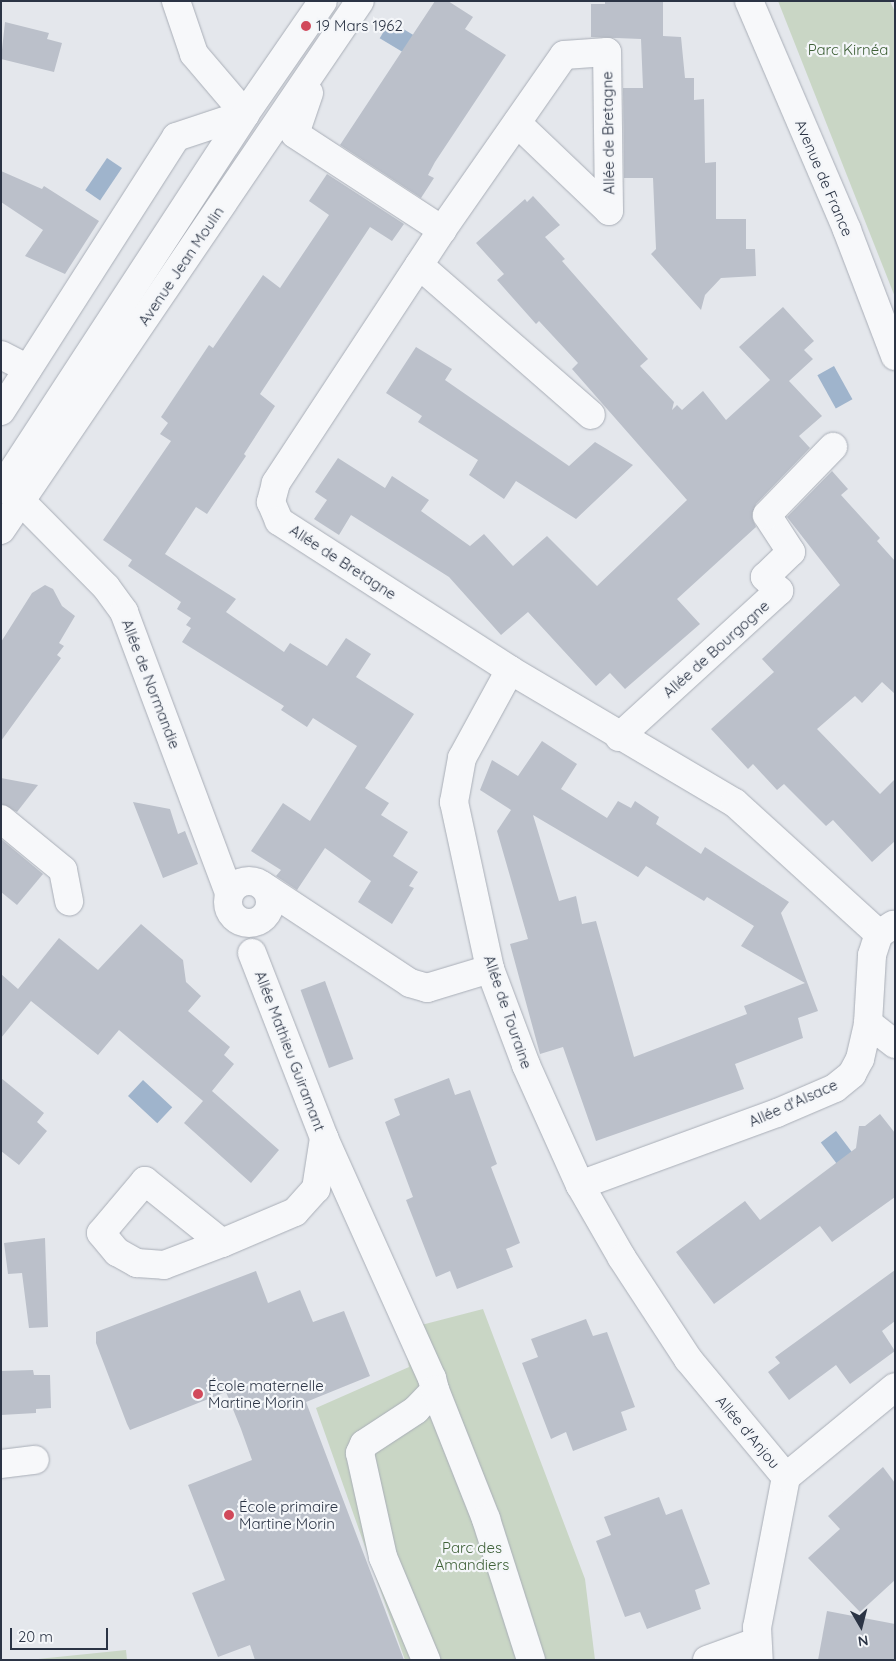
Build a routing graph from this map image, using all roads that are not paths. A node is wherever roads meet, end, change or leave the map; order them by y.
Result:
1 (176, 1) edge
2 (323, 1) edge
3 (360, 1) edge
4 (749, 1) edge
5 (321, 59) junction
6 (245, 114) junction
7 (517, 123) junction
8 (442, 230) junction
9 (419, 265) junction
10 (1, 355) edge
11 (895, 356) edge
12 (28, 369) junction
13 (1, 411) edge
14 (591, 415) dead end
15 (833, 448) dead end
16 (9, 492) edge
17 (1, 530) edge
18 (510, 670) junction
19 (619, 737) junction
20 (1, 819) edge
21 (248, 887) junction
22 (69, 901) dead end
23 (255, 919) junction
24 (315, 921) junction
25 (887, 929) edge
26 (490, 969) junction
27 (868, 1023) junction
28 (895, 1044) edge
29 (324, 1138) junction
30 (580, 1185) junction
31 (222, 1243) dead end
32 (622, 1258) joint
33 (895, 1386) edge
34 (435, 1390) junction
35 (35, 1460) dead end
36 (1, 1464) edge
37 (786, 1477) junction
38 (758, 1651) edge
39 (426, 1660) edge
40 (531, 1660) edge
41 (707, 1660) edge

1 - 6 street
2 - 6 street, Avenue Jean Moulin
3 - 5 street, Avenue Jean Moulin
4 - 11 street, Avenue de France
5 - 8 street
5 - 16 street, Avenue Jean Moulin
6 - 12 street
6 - 16 street, Avenue Jean Moulin
7 - 7 street, Allée de Bretagne
7 - 8 street, Allée de Bretagne
8 - 9 street, Allée de Bretagne
9 - 14 street
9 - 18 street, Allée de Bretagne
10 - 12 street
12 - 13 street
15 - 19 street, Allée de Bourgogne
16 - 17 street, Avenue Jean Moulin
16 - 21 street, Allée de Normandie
18 - 19 street
18 - 26 street, Allée de Touraine
19 - 25 street
20 - 22 street
21 - 23 street
21 - 23 street
21 - 24 street, Allée de Normandie
23 - 24 street, Allée de Normandie
23 - 29 street, Allée Mathieu Guiramant
24 - 26 street, Allée de Normandie
25 - 27 street, Allée d'Alsace
26 - 30 street, Allée de Touraine
27 - 28 street
27 - 30 street, Allée d'Alsace
29 - 31 street, Allée Mathieu Guiramant
29 - 34 street
30 - 32 street, Allée de Touraine
32 - 37 street, Allée d'Anjou
33 - 37 street
34 - 39 street
34 - 40 street
35 - 36 street
37 - 38 street, Allée d'Anjou
38 - 41 street

